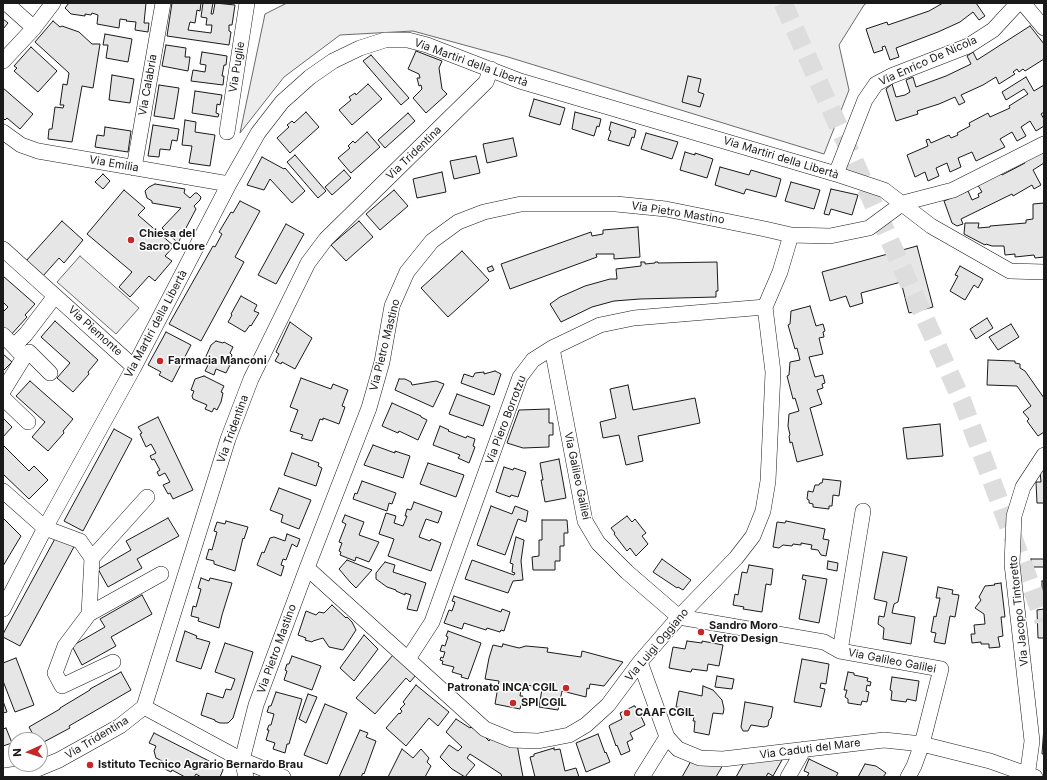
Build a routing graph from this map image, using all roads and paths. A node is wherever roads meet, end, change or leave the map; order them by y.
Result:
1 (6, 3) edge
2 (53, 3) edge
3 (163, 3) edge
4 (247, 3) edge
5 (1018, 3) edge
6 (1023, 3) edge
7 (34, 28) junction
8 (1044, 28) edge
9 (3, 61) edge
10 (491, 69) junction
11 (3, 132) edge
12 (227, 132) dead end
13 (1044, 144) edge
14 (134, 168) junction
15 (836, 174) junction
16 (229, 184) junction
17 (903, 204) junction
18 (791, 235) junction
19 (3, 249) edge
20 (1044, 272) edge
21 (55, 296) junction
22 (765, 307) junction
23 (3, 335) edge
24 (14, 346) junction
25 (552, 348) junction
26 (24, 357) junction
27 (134, 367) junction
28 (50, 373) dead end
29 (3, 391) edge
30 (3, 398) edge
31 (28, 422) dead end
32 (1044, 455) edge
33 (3, 491) edge
34 (147, 497) dead end
35 (863, 511) dead end
36 (45, 528) junction
37 (92, 558) junction
38 (307, 568) junction
39 (162, 574) dead end
40 (3, 609) edge
41 (89, 614) junction
42 (679, 617) junction
43 (840, 651) junction
44 (408, 659) junction
45 (113, 662) dead end
46 (640, 662) junction
47 (144, 707) junction
48 (667, 737) junction
49 (922, 744) junction
50 (804, 749) junction
51 (242, 760) junction
52 (3, 776) edge
53 (1030, 776) edge
54 (246, 777) edge
55 (283, 777) edge
56 (642, 777) edge
57 (788, 777) edge
58 (908, 777) edge

1 - 7 street
2 - 7 street
3 - 14 street, Via Calabria
4 - 12 street, Via Puglie
5 - 15 street, Via Enrico De Nicola
6 - 8 street
7 - 9 street
10 - 15 street, Via Martiri della Libertà
10 - 16 street, Via Martiri della Libertà
10 - 47 street, Via Tridentina
11 - 14 street, Via Emilia
13 - 17 street, Via Pietro Mastino
14 - 16 street, Via Emilia
15 - 17 street, Via Martiri della Libertà
16 - 27 street, Via Martiri della Libertà
17 - 18 street, Via Pietro Mastino
17 - 20 street, Via Martiri della Libertà
18 - 22 street
18 - 38 street, Via Pietro Mastino
19 - 21 street, Via Piemonte
21 - 24 street
21 - 27 street, Via Piemonte
22 - 25 street, Via Piero Borrotzu
22 - 42 street, Via Luigi Oggiano
23 - 24 street
24 - 26 street
25 - 42 street, Via Galileo Galilei
25 - 44 street, Via Piero Borrotzu
26 - 28 street
26 - 29 street
27 - 36 street, Via Martiri della Libertà
30 - 31 street
32 - 53 street, Via Jacopo Tintoretto
33 - 36 street
34 - 37 street
35 - 43 street, Via Galileo Galilei
36 - 37 street
36 - 40 street, Via Martiri della Libertà
37 - 41 street
38 - 44 street, Via Luigi Oggiano
38 - 51 street, Via Pietro Mastino
39 - 41 street
41 - 45 street
42 - 43 street, Via Galileo Galilei
42 - 46 street, Via Luigi Oggiano
43 - 49 street, Via Galileo Galilei
44 - 46 street, Via Luigi Oggiano
46 - 48 street, Via Caduti del Mare
47 - 51 street
47 - 52 street, Via Tridentina
48 - 50 street, Via Caduti del Mare
48 - 56 street
49 - 50 street, Via Caduti del Mare
49 - 53 street, Via Caduti del Mare
49 - 58 street
50 - 57 street
51 - 54 street
51 - 55 street

